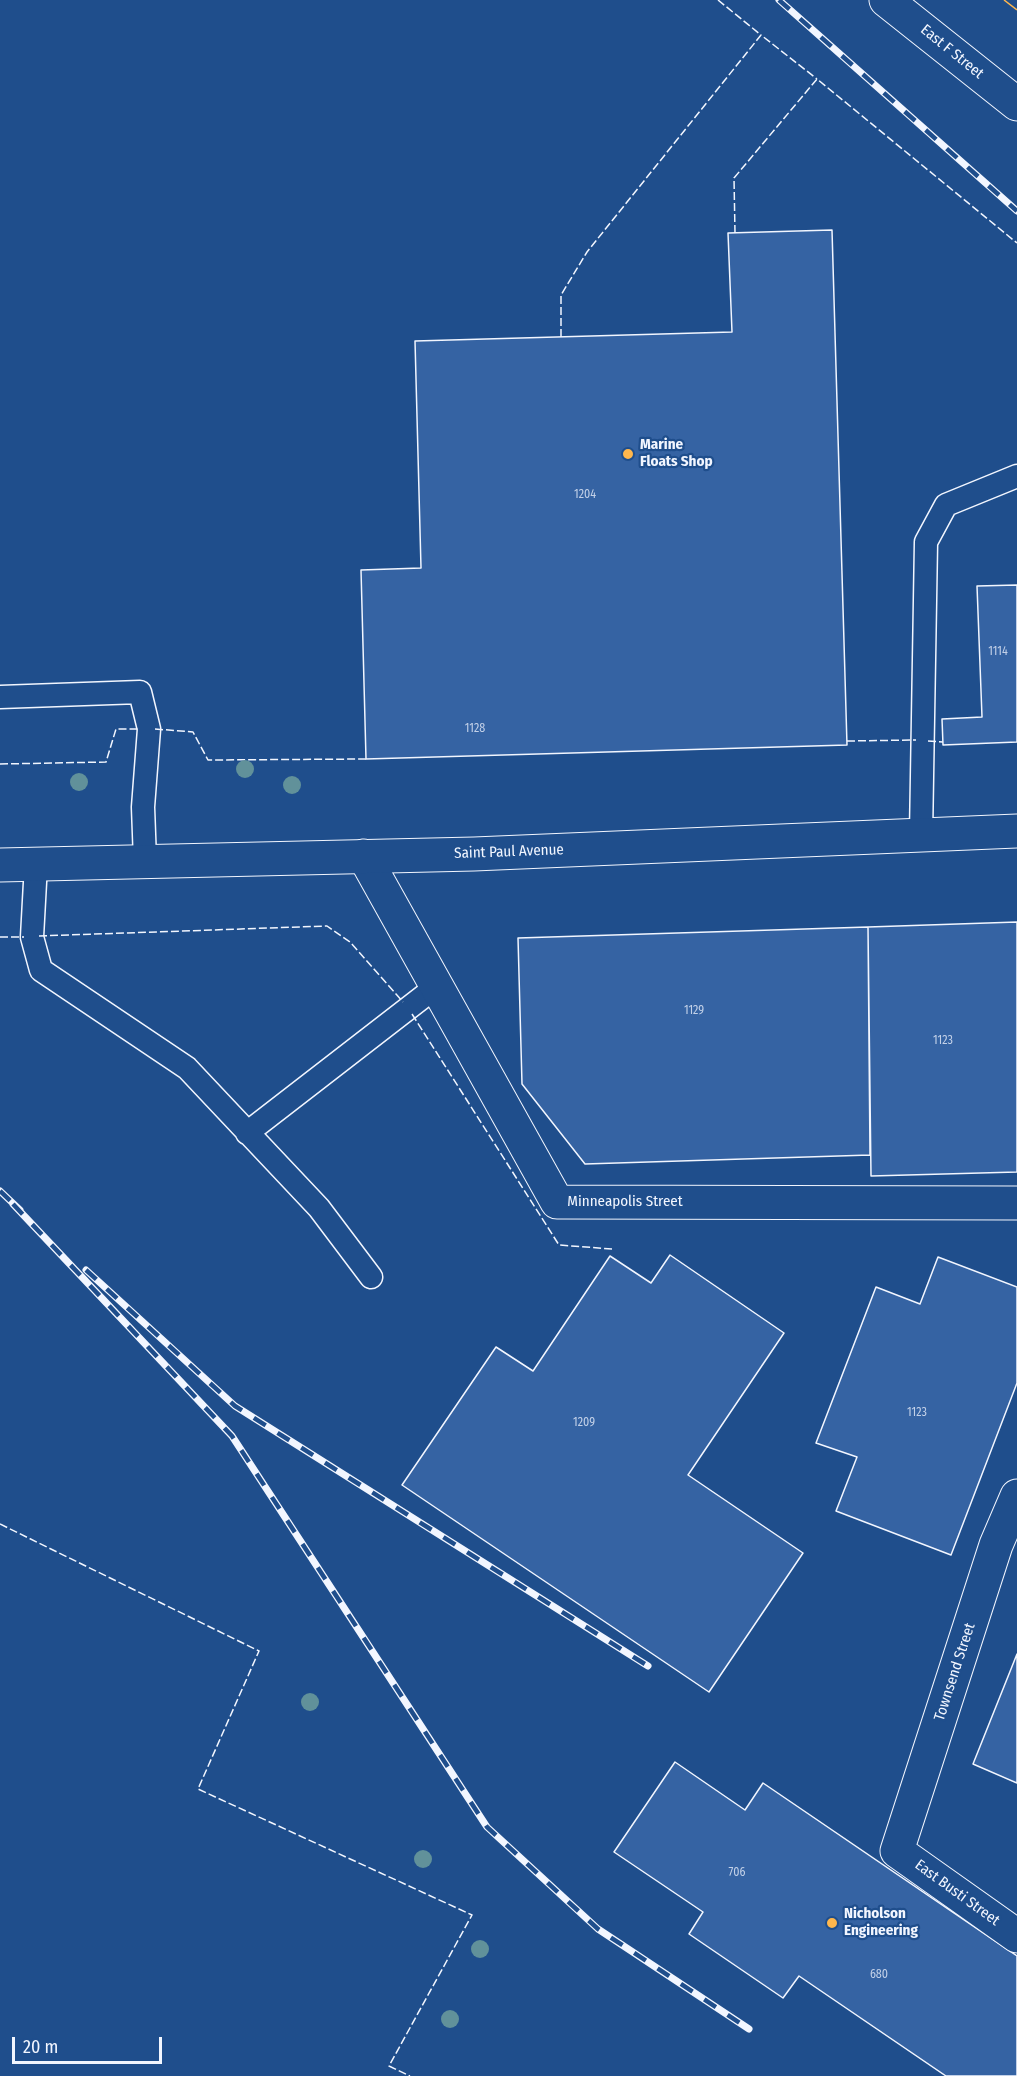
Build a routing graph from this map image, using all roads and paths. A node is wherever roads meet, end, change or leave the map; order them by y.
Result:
1 (886, 0) edge
2 (1017, 104) edge
3 (1017, 476) edge
4 (0, 697) edge
5 (1017, 831) edge
6 (921, 835) junction
7 (364, 856) junction
8 (145, 861) junction
9 (36, 864) junction
10 (0, 865) edge
11 (437, 986) junction
12 (247, 1133) junction
13 (1017, 1203) edge
14 (371, 1277) dead end
15 (1017, 1496) edge
16 (1007, 1548) edge
17 (897, 1851) joint
18 (1017, 1936) edge

1 - 2 street, East F Street
3 - 6 lane
4 - 8 lane
5 - 6 street, Saint Paul Avenue
6 - 7 street, Saint Paul Avenue
7 - 8 street, Saint Paul Avenue
7 - 11 street, Minneapolis Street
8 - 9 street, Saint Paul Avenue
9 - 10 street, Saint Paul Avenue
9 - 12 lane
11 - 12 lane
11 - 13 street, Minneapolis Street
12 - 14 lane
15 - 16 street, Townsend Street
16 - 17 street, Townsend Street
17 - 18 street, East Busti Street

